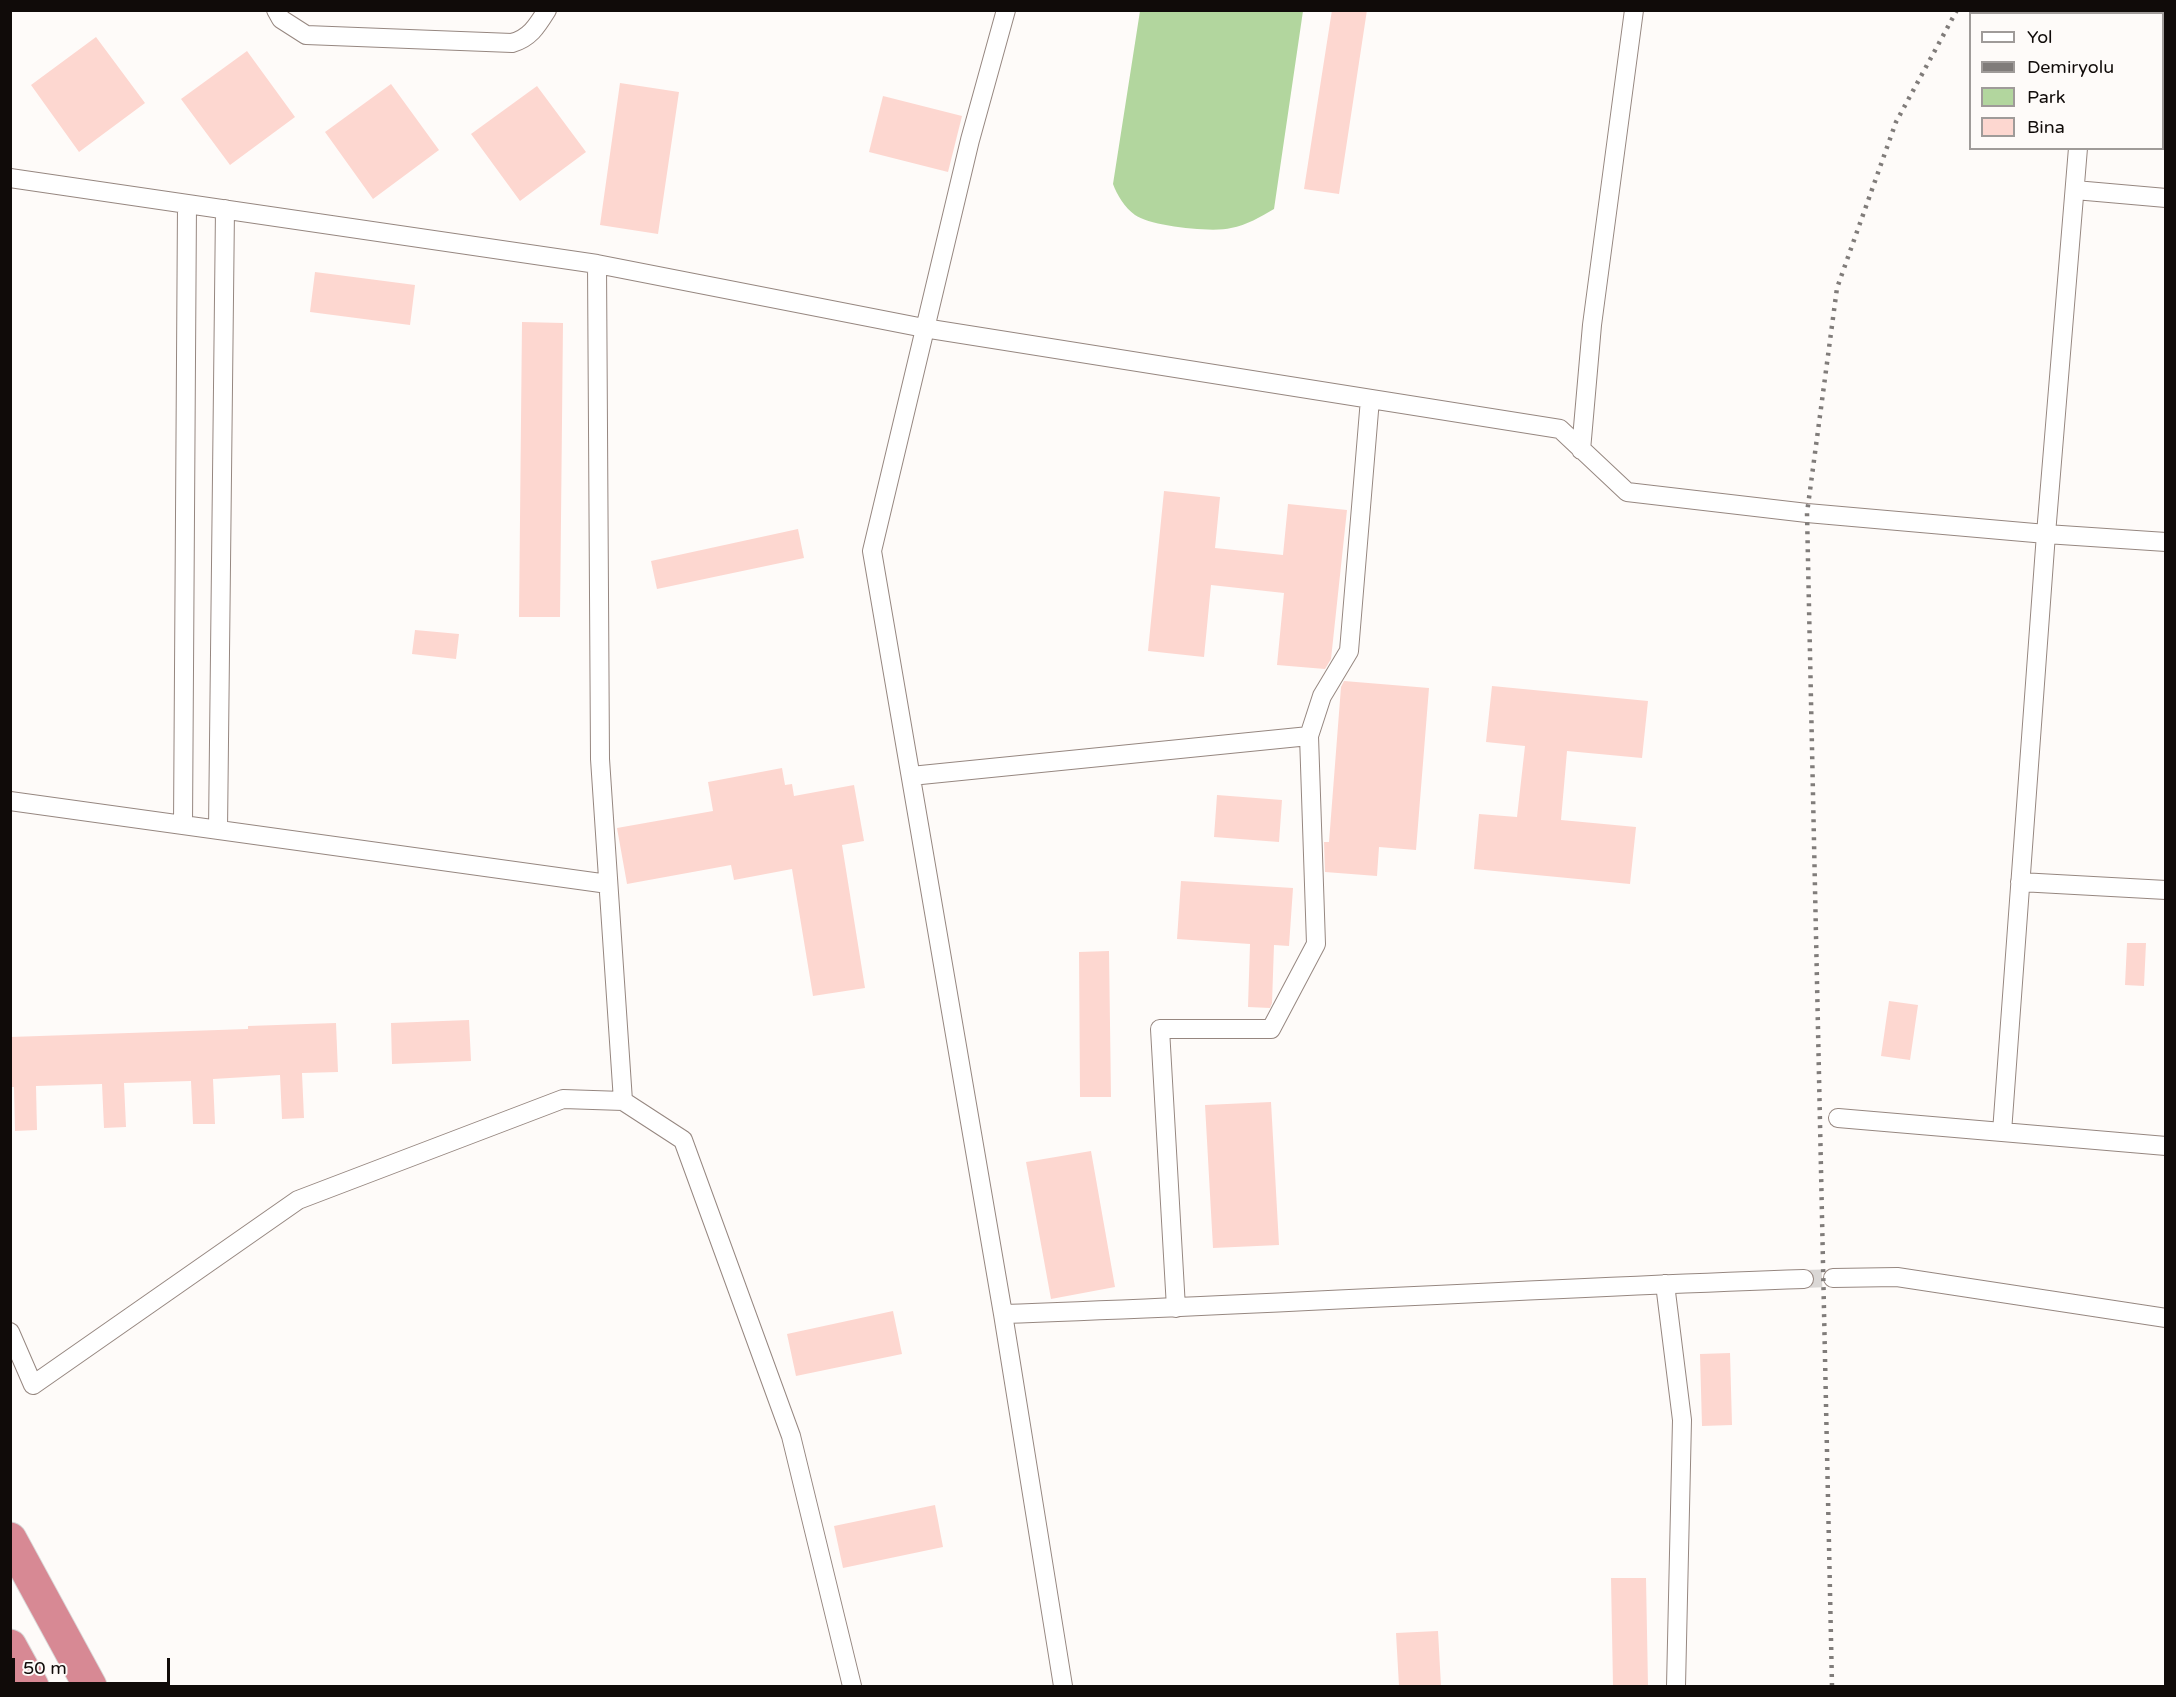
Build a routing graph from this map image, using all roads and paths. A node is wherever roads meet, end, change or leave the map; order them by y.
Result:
1 (276, 10) edge
2 (547, 10) edge
3 (1006, 10) edge
4 (1634, 10) edge
5 (2078, 150) edge
6 (10, 178) edge
7 (2075, 190) junction
8 (2166, 198) edge
9 (187, 204) junction
10 (225, 209) junction
11 (597, 264) junction
12 (924, 328) junction
13 (1370, 399) junction
14 (1581, 450) junction
15 (2046, 534) junction
16 (2166, 542) edge
17 (1309, 736) junction
18 (911, 776) junction
19 (10, 801) edge
20 (183, 825) junction
21 (218, 830) junction
22 (2020, 882) junction
23 (608, 884) junction
24 (2166, 890) edge
25 (623, 1101) junction
26 (1838, 1118) dead end
27 (2002, 1132) junction
28 (2166, 1146) edge
29 (1833, 1278) tunnel mouth
30 (1804, 1279) tunnel mouth
31 (1665, 1284) junction
32 (1176, 1308) junction
33 (1003, 1314) junction
34 (2166, 1318) edge
35 (10, 1332) edge
36 (10, 1539) edge
37 (10, 1647) edge
38 (32, 1686) edge
39 (90, 1686) edge
40 (852, 1686) edge
41 (1063, 1686) edge
42 (1676, 1686) edge

1 - 2 street
3 - 12 street
4 - 14 street
5 - 7 street
6 - 9 street
7 - 8 street
7 - 15 street
9 - 10 street
9 - 20 street
10 - 11 street
10 - 21 street
11 - 12 street
11 - 23 street
12 - 13 street
12 - 18 street
13 - 14 street
13 - 17 street
14 - 15 street
15 - 16 street
15 - 22 street
17 - 18 street
17 - 32 street
18 - 33 street
19 - 20 street
20 - 21 street
21 - 23 street
22 - 24 street
22 - 27 street
23 - 25 street
25 - 35 street
25 - 40 street
26 - 27 street
27 - 28 street
29 - 34 street
30 - 31 street
31 - 32 street
31 - 42 street
32 - 33 street
33 - 41 street
36 - 39 highway
37 - 38 highway

